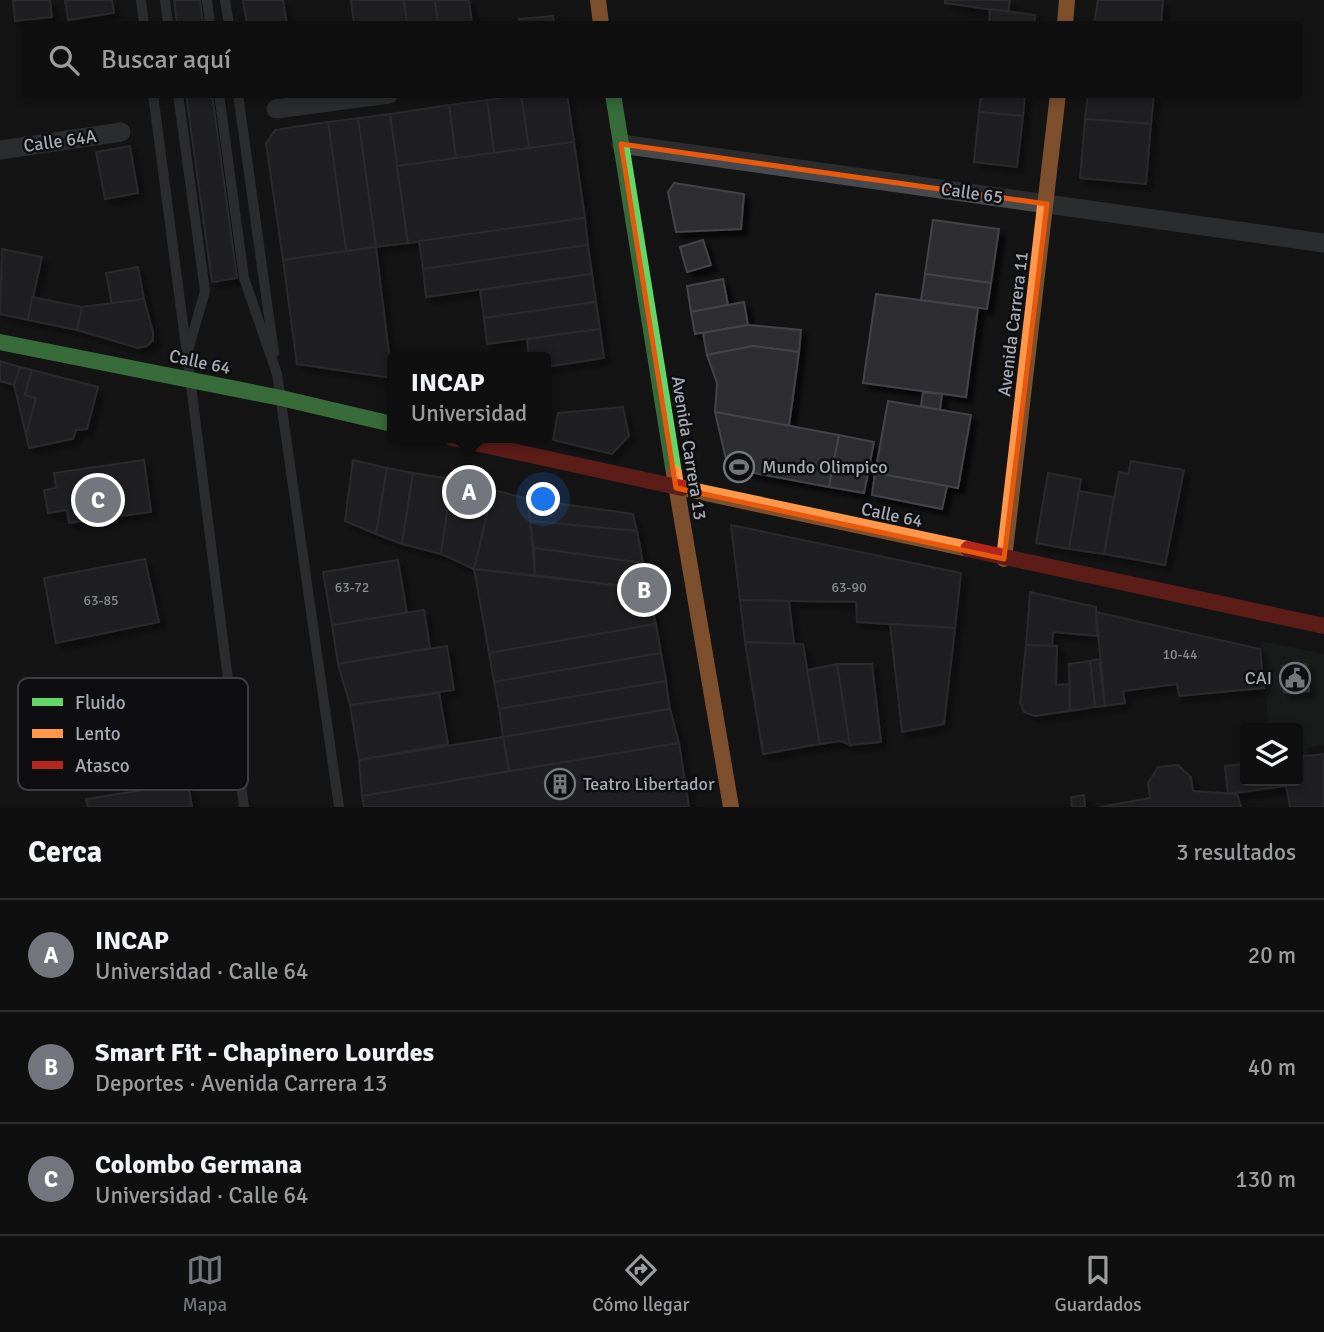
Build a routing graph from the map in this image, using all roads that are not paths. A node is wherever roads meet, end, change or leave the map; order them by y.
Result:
1 (141, 0) edge
2 (165, 0) edge
3 (206, 0) edge
4 (225, 0) edge
5 (598, 0) edge
6 (1067, 0) edge
7 (144, 21) edge
8 (168, 21) edge
9 (210, 21) edge
10 (228, 21) edge
11 (601, 21) edge
12 (1065, 21) edge
13 (154, 98) edge
14 (179, 98) edge
15 (220, 98) edge
16 (239, 98) edge
17 (359, 98) edge
18 (614, 98) edge
19 (1058, 98) edge
20 (276, 109) dead end
21 (121, 132) dead end
22 (621, 144) junction
23 (0, 150) edge
24 (1046, 204) junction
25 (1324, 243) edge
26 (0, 342) edge
27 (187, 354) junction
28 (277, 374) junction
29 (190, 380) junction
30 (281, 398) junction
31 (387, 423) edge
32 (474, 443) edge
33 (676, 488) junction
34 (1004, 559) junction
35 (1324, 626) edge
36 (228, 678) edge
37 (339, 807) edge
38 (731, 807) edge

1 - 7 lane
2 - 8 lane
3 - 9 lane
4 - 10 lane
5 - 11 main road
6 - 12 main road
13 - 27 lane
14 - 27 lane
15 - 28 lane
16 - 28 lane
17 - 20 street
18 - 22 main road, Avenida Carrera 13
19 - 24 main road, Avenida Carrera 11
21 - 23 street, Calle 64A
22 - 24 street, Calle 65
22 - 33 main road, Avenida Carrera 13
24 - 25 street, Calle 65
24 - 34 main road, Avenida Carrera 11
26 - 29 main road, Calle 64
27 - 29 lane
28 - 30 lane
29 - 30 main road, Calle 64
29 - 36 lane
30 - 31 main road, Calle 64
30 - 37 lane
32 - 33 main road, Calle 64
33 - 34 main road, Calle 64
33 - 38 main road, Avenida Carrera 13
34 - 35 main road, Calle 64

